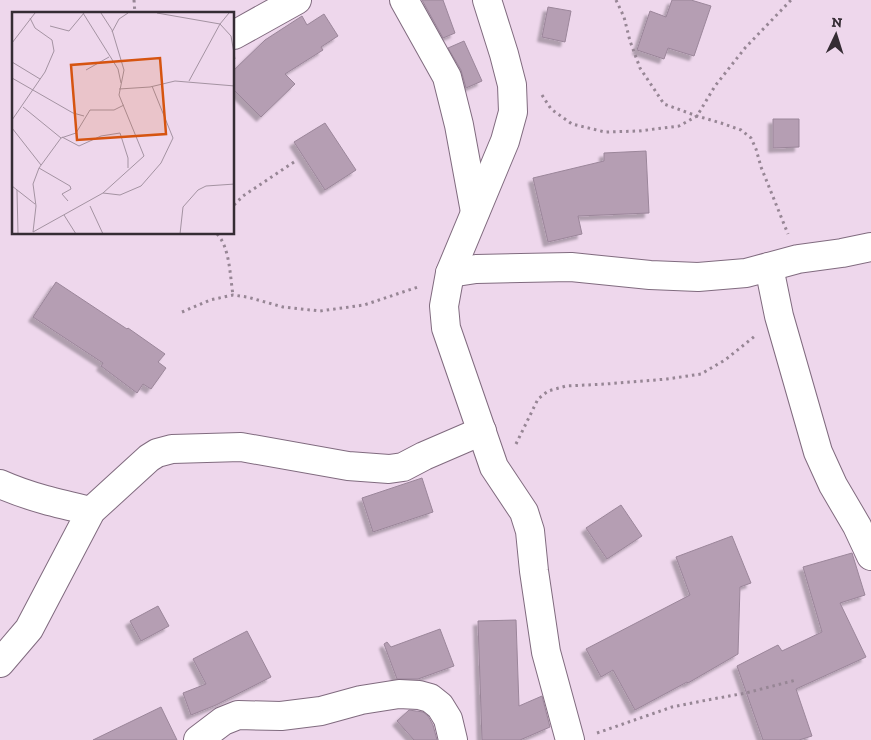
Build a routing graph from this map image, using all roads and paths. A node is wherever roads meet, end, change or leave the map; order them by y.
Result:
1 (297, 0) edge
2 (404, 0) edge
3 (487, 0) edge
4 (616, 0) edge
5 (791, 0) edge
6 (235, 34) edge
7 (538, 90) dead end
8 (697, 116) junction
9 (298, 160) dead end
10 (235, 204) edge
11 (475, 212) junction
12 (221, 236) edge
13 (871, 247) edge
14 (798, 259) junction
15 (769, 267) junction
16 (450, 273) junction
17 (233, 295) junction
18 (182, 312) dead end
19 (779, 316) junction
20 (482, 431) junction
21 (0, 484) edge
22 (508, 489) junction
23 (90, 511) junction
24 (871, 556) edge
25 (0, 663) edge
26 (796, 680) dead end
27 (582, 737) edge
28 (198, 740) edge
29 (453, 740) edge

1 - 6 street
2 - 11 street
3 - 11 street
4 - 8 path
5 - 8 path
7 - 8 path
8 - 14 path
9 - 10 path
11 - 16 street
12 - 17 path
13 - 14 street
14 - 15 street
15 - 16 street
15 - 19 street
16 - 17 path
16 - 20 street
17 - 18 path
19 - 22 path
19 - 24 street
20 - 22 street
20 - 23 street
21 - 23 street
22 - 27 street
23 - 25 street
26 - 27 path
28 - 29 street

